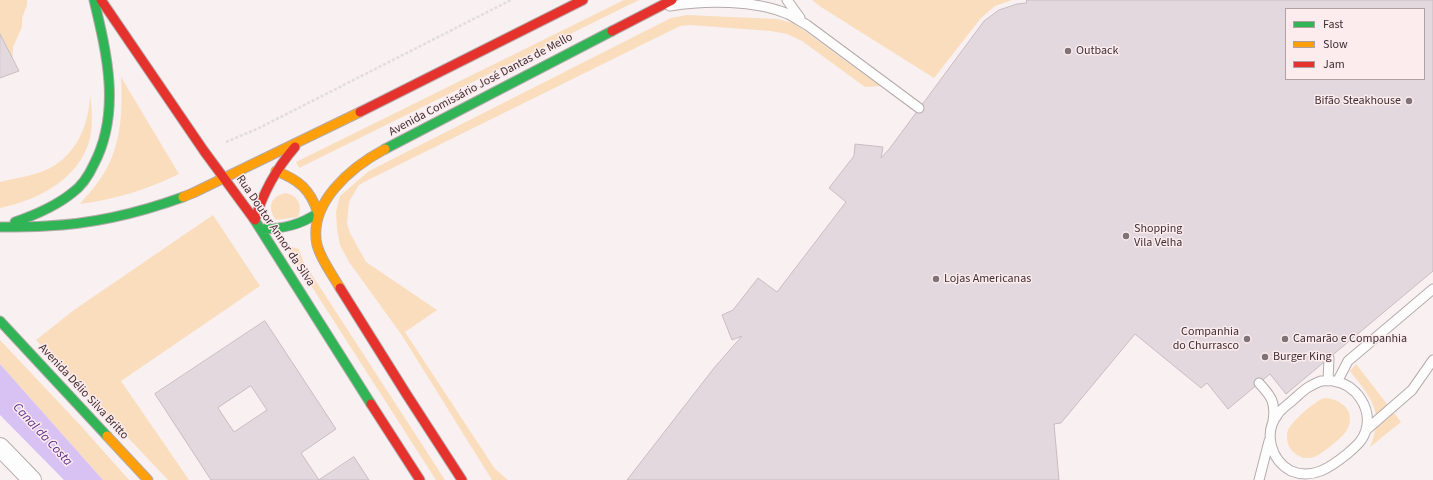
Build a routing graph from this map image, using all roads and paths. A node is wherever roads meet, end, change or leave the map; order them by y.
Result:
1 (94, 0) edge
2 (101, 0) edge
3 (511, 0) edge
4 (583, 0) edge
5 (672, 0) edge
6 (787, 0) edge
7 (655, 9) junction
8 (806, 25) junction
9 (919, 108) dead end
10 (301, 141) junction
11 (223, 144) dead end
12 (276, 171) junction
13 (224, 177) junction
14 (318, 213) junction
15 (255, 220) junction
16 (1, 227) edge
17 (262, 229) junction
18 (1433, 289) edge
19 (0, 321) edge
20 (1329, 358) dead end
21 (1433, 360) edge
22 (1333, 381) junction
23 (1259, 383) dead end
24 (1272, 424) junction
25 (1366, 430) junction
26 (1270, 436) junction
27 (0, 447) edge
28 (1328, 469) junction
29 (32, 480) edge
30 (148, 480) edge
31 (420, 480) edge
32 (462, 480) edge
33 (1259, 480) edge
34 (1317, 480) edge

1 - 16 main road
2 - 13 main road, Rua Doutor Annor da Silva
3 - 11 path
4 - 10 main road
5 - 7 main road, Avenida Comissário José Dantas de Mello
6 - 8 lane
7 - 8 lane
7 - 14 main road, Avenida Comissário José Dantas de Mello
8 - 9 lane
10 - 12 main road
10 - 13 main road
12 - 14 main road
12 - 15 main road
13 - 15 main road, Rua Doutor Annor da Silva
13 - 16 main road
14 - 17 main road
14 - 32 main road, Rua Doutor Annor da Silva
15 - 17 main road, Rua Doutor Annor da Silva
17 - 31 main road, Rua Doutor Annor da Silva
18 - 22 lane
19 - 30 main road, Avenida Délio Silva Britto
20 - 22 lane
21 - 25 lane
22 - 24 lane
22 - 25 lane
23 - 24 lane
24 - 26 lane
25 - 28 lane
26 - 28 lane
26 - 33 lane
27 - 29 street
28 - 34 lane

